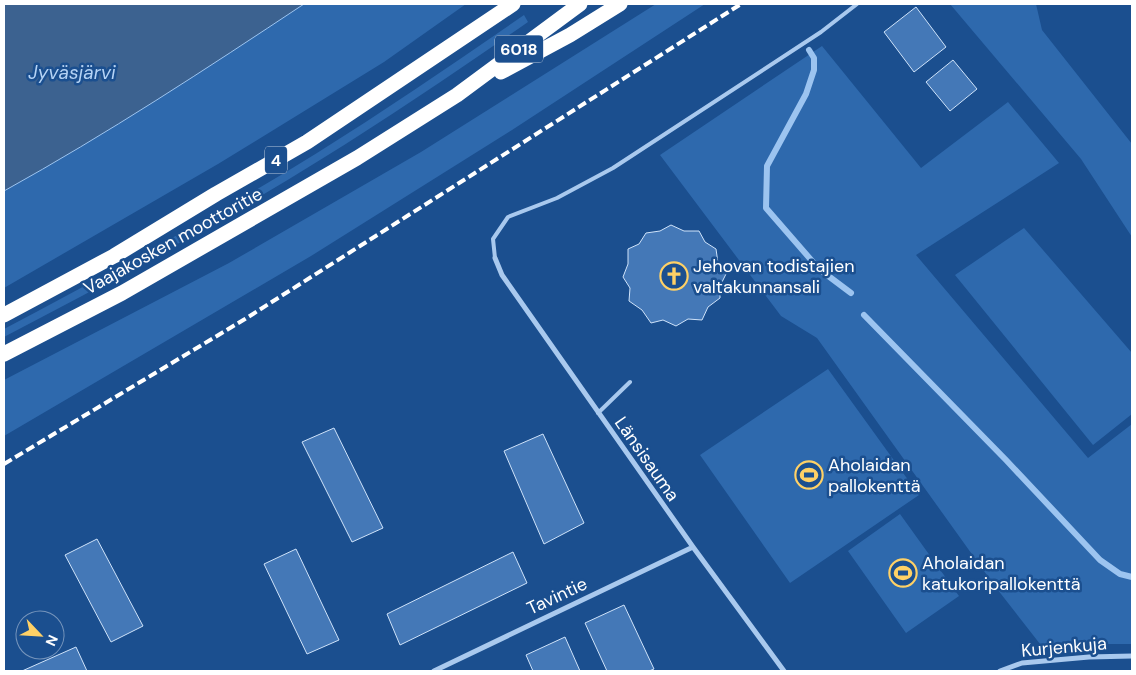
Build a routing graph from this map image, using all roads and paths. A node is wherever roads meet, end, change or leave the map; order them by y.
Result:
1 (513, 4) edge
2 (580, 4) edge
3 (620, 4) edge
4 (857, 4) edge
5 (457, 94) junction
6 (495, 258) joint
7 (4, 315) edge
8 (4, 354) edge
9 (630, 382) dead end
10 (598, 412) junction
11 (693, 547) junction
12 (1132, 656) edge
13 (434, 671) edge
14 (784, 671) edge
15 (1000, 671) edge

1 - 7 highway, Vaajakosken moottoritie / 4
2 - 5 highway, Vaajakosken moottoritie / 6018
3 - 5 highway, 4
4 - 6 lane
5 - 8 highway, Vaajakosken moottoritie / 4
6 - 10 street, Länsisauma
9 - 10 lane
10 - 11 street, Länsisauma
11 - 13 street, Tavintie
11 - 14 street, Länsisauma
12 - 15 street, Kurjenkuja

